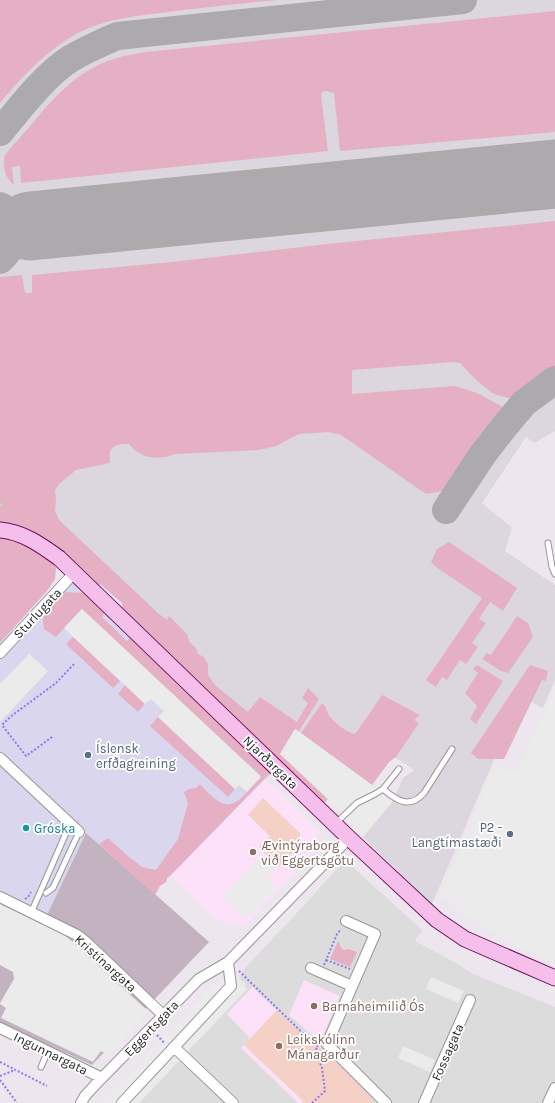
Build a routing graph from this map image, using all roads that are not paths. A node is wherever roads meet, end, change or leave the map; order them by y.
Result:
1 (0, 530) edge
2 (548, 543) dead end
3 (74, 573) junction
4 (555, 574) edge
5 (0, 653) edge
6 (452, 749) dead end
7 (0, 758) edge
8 (399, 768) dead end
9 (384, 789) junction
10 (70, 824) junction
11 (335, 824) junction
12 (79, 832) joint
13 (349, 838) junction
14 (46, 892) dead end
15 (0, 897) edge
16 (31, 913) junction
17 (346, 921) road end
18 (232, 965) junction
19 (311, 968) road end
20 (555, 978) edge
21 (352, 986) junction
22 (470, 1000) dead end
23 (163, 1015) junction
24 (0, 1028) edge
25 (173, 1049) junction
26 (48, 1051) junction
27 (41, 1067) dead end
28 (102, 1078) junction
29 (555, 1088) edge
30 (81, 1103) edge
31 (122, 1103) edge
32 (233, 1103) edge
33 (386, 1103) edge
34 (424, 1103) edge
35 (548, 1103) edge

1 - 3 main road, Njarðargata
2 - 4 lane
3 - 5 street, Sturlugata
3 - 11 main road, Njarðargata
6 - 9 lane
7 - 10 street
8 - 9 lane
9 - 11 lane
10 - 12 street
10 - 16 lane
11 - 13 main road, Njarðargata
12 - 14 lane
13 - 18 street, Eggertsgata
13 - 20 main road, Njarðargata
15 - 16 street, Kristínargata
16 - 23 street, Kristínargata
17 - 21 street
18 - 23 street, Eggertsgata
18 - 25 street
19 - 21 street
21 - 33 street
22 - 34 street, Fossagata
23 - 28 street, Eggertsgata
24 - 26 street, Ingunnargata
25 - 31 street
25 - 32 street
26 - 27 lane
26 - 28 street, Ingunnargata
28 - 30 street, Eggertsgata
29 - 35 street

